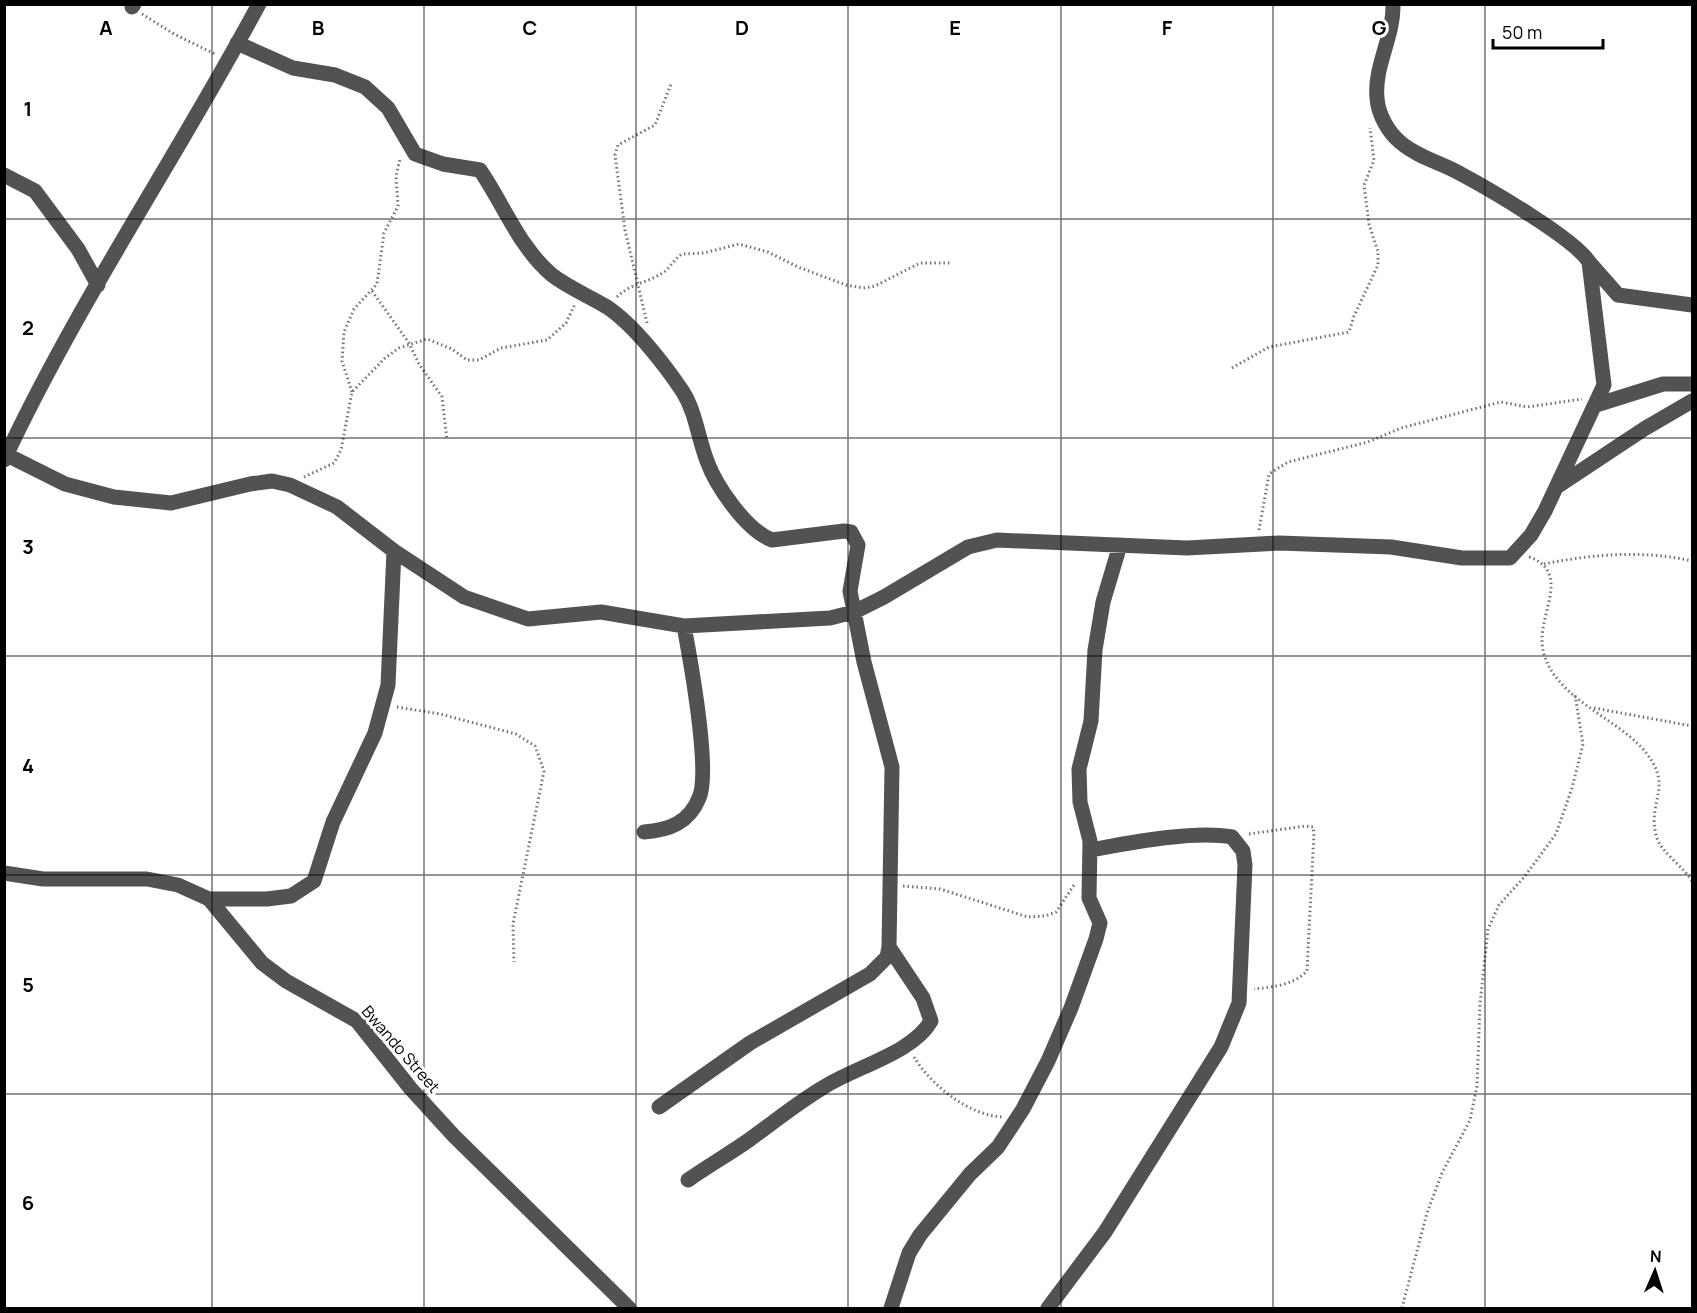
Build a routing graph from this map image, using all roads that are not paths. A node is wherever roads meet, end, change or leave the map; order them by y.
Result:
1 (259, 4) edge
2 (1393, 4) edge
3 (237, 43) junction
4 (4, 175) edge
5 (1589, 262) junction
6 (98, 285) junction
7 (1692, 305) edge
8 (1692, 384) edge
9 (1692, 401) edge
10 (1598, 402) junction
11 (6, 457) edge
12 (1558, 487) junction
13 (1120, 545) junction
14 (394, 551) junction
15 (854, 612) junction
16 (684, 626) junction
17 (644, 832) dead end
18 (1090, 857) junction
19 (4, 873) edge
20 (209, 899) junction
21 (889, 947) junction
22 (659, 1107) dead end
23 (688, 1180) dead end
24 (629, 1308) edge
25 (891, 1308) edge
26 (1048, 1308) edge

1 - 3 street
2 - 5 street
3 - 6 street
3 - 15 street
4 - 6 street
5 - 7 street
5 - 10 street
6 - 11 street
8 - 10 street
9 - 12 street
10 - 12 street
11 - 14 street
12 - 13 street
13 - 15 street
13 - 18 street
14 - 16 street
14 - 20 street
15 - 16 street
15 - 21 street
16 - 17 street
18 - 25 street
18 - 26 street
19 - 20 street, Bwando Street
20 - 24 street, Bwando Street
21 - 22 street
21 - 23 street

